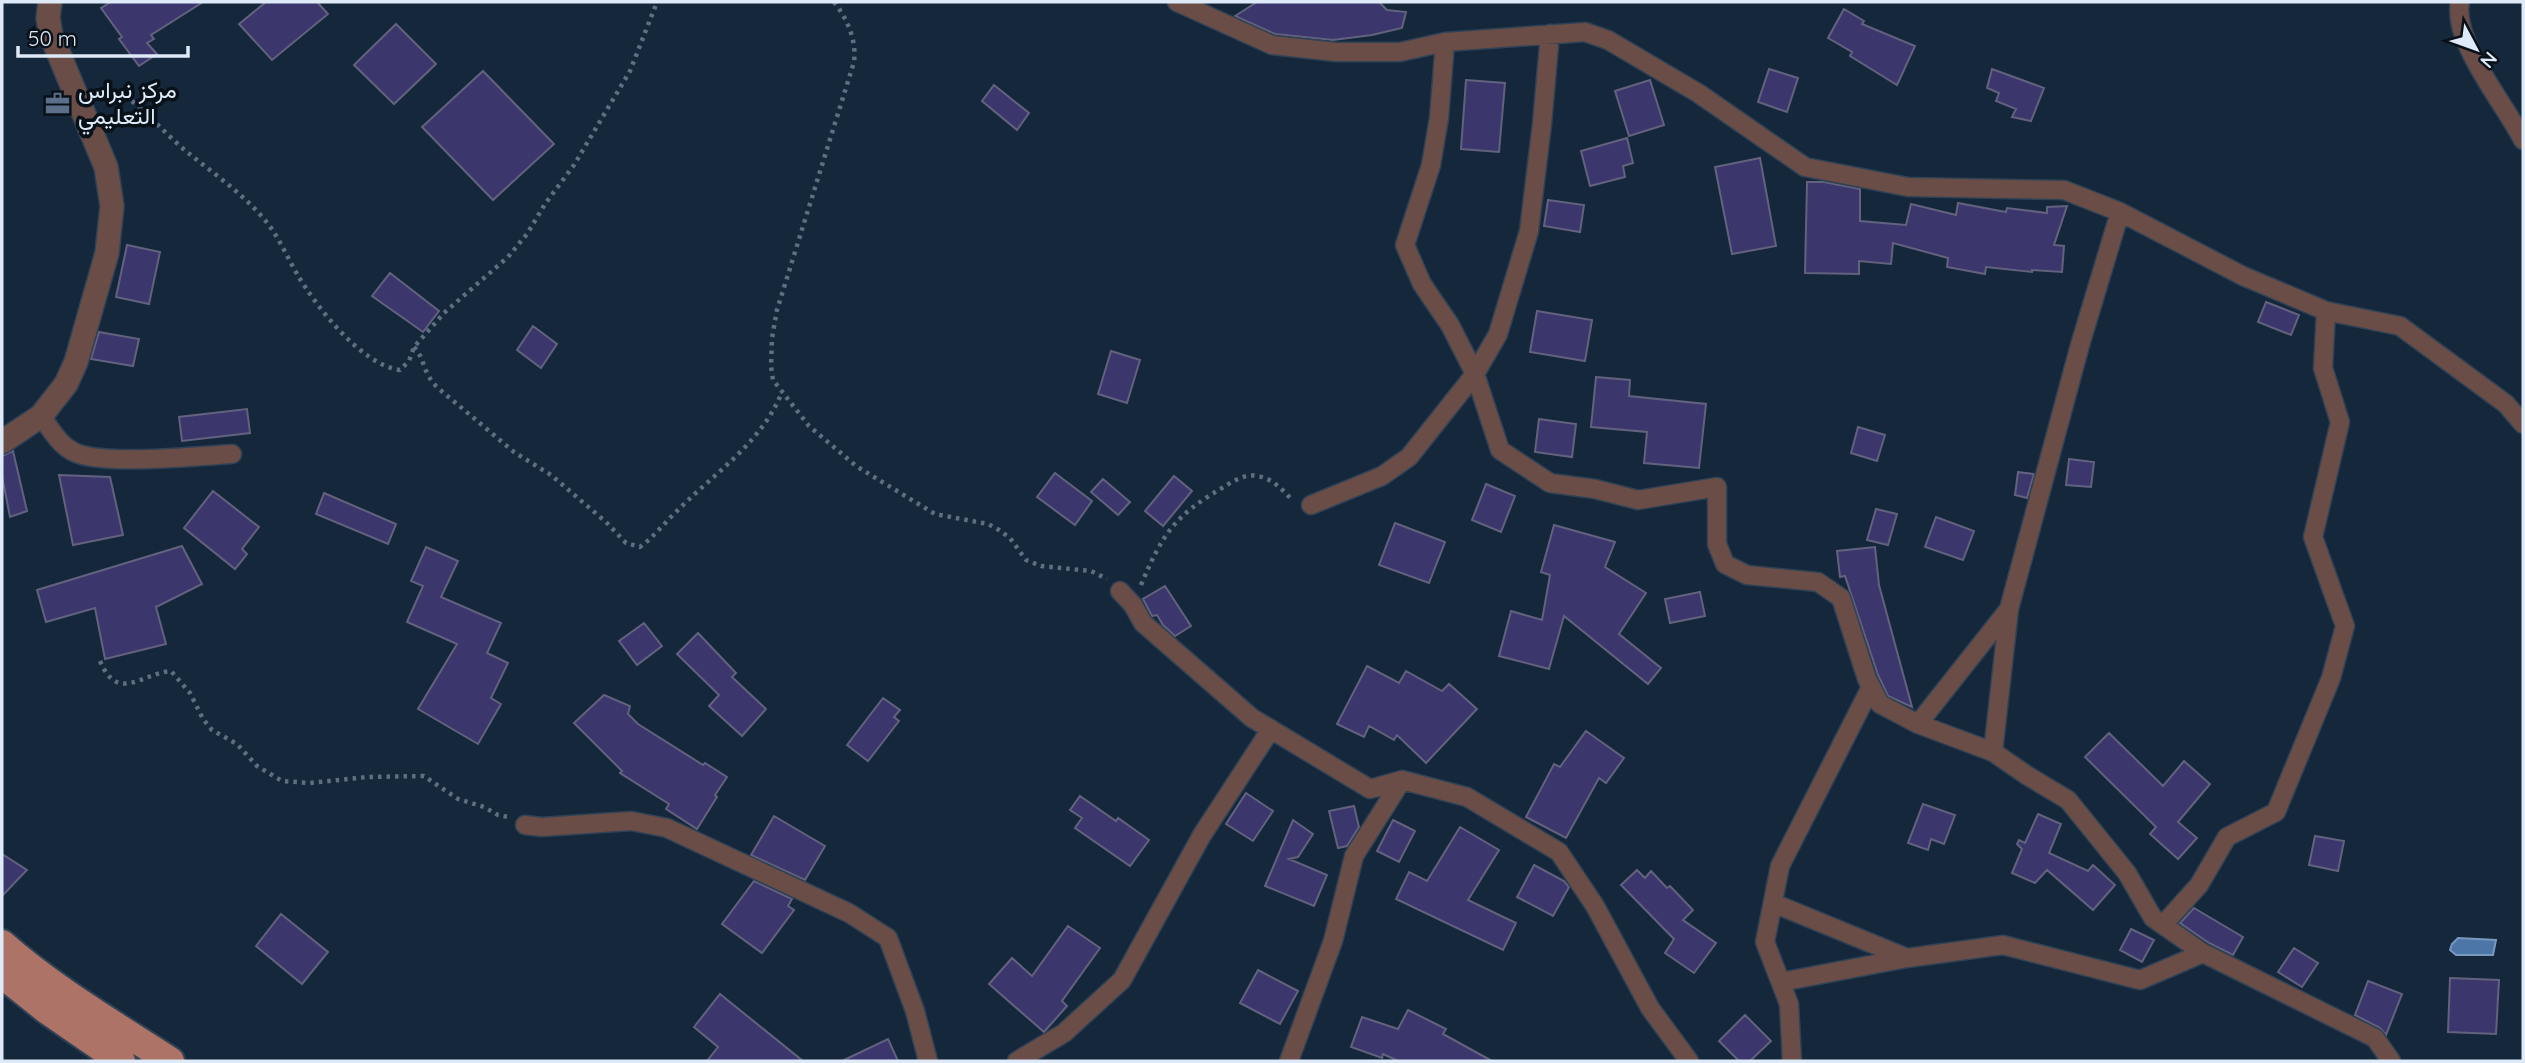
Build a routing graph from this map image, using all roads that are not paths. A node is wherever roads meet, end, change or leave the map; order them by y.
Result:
1 (50, 2) edge
2 (1177, 2) edge
3 (2460, 2) edge
4 (1549, 34) junction
5 (1445, 42) junction
6 (2523, 140) edge
7 (2120, 212) junction
8 (2326, 311) junction
9 (1475, 374) junction
10 (41, 416) junction
11 (2523, 424) edge
12 (2, 442) edge
13 (232, 454) dead end
14 (1304, 504) road end
15 (1120, 592) road end
16 (2009, 609) junction
17 (1871, 687) junction
18 (1918, 724) junction
19 (1271, 729) junction
20 (1993, 752) junction
21 (1402, 780) junction
22 (525, 825) road end
23 (1773, 903) junction
24 (2163, 925) junction
25 (2, 944) edge
26 (2203, 953) junction
27 (1907, 958) junction
28 (2, 974) edge
29 (1781, 982) junction
30 (121, 1061) edge
31 (170, 1061) edge
32 (928, 1061) edge
33 (1017, 1061) edge
34 (1289, 1061) edge
35 (1689, 1061) edge
36 (1792, 1061) edge
37 (2391, 1061) edge

1 - 10 street
2 - 5 street
3 - 6 street
4 - 5 street
4 - 7 street
4 - 9 street
5 - 9 street
7 - 8 street
7 - 16 street
8 - 11 street
8 - 24 street
9 - 14 street
9 - 17 street
10 - 12 street
10 - 13 street
15 - 19 street
16 - 18 street
16 - 20 street
17 - 18 street
17 - 23 street
18 - 20 street
19 - 21 street
19 - 33 street
20 - 24 street
21 - 34 street
21 - 35 street
22 - 32 street
23 - 27 street
23 - 29 street
24 - 26 street
25 - 31 main road
26 - 27 street
26 - 37 street
27 - 29 street
28 - 30 main road
29 - 36 street

